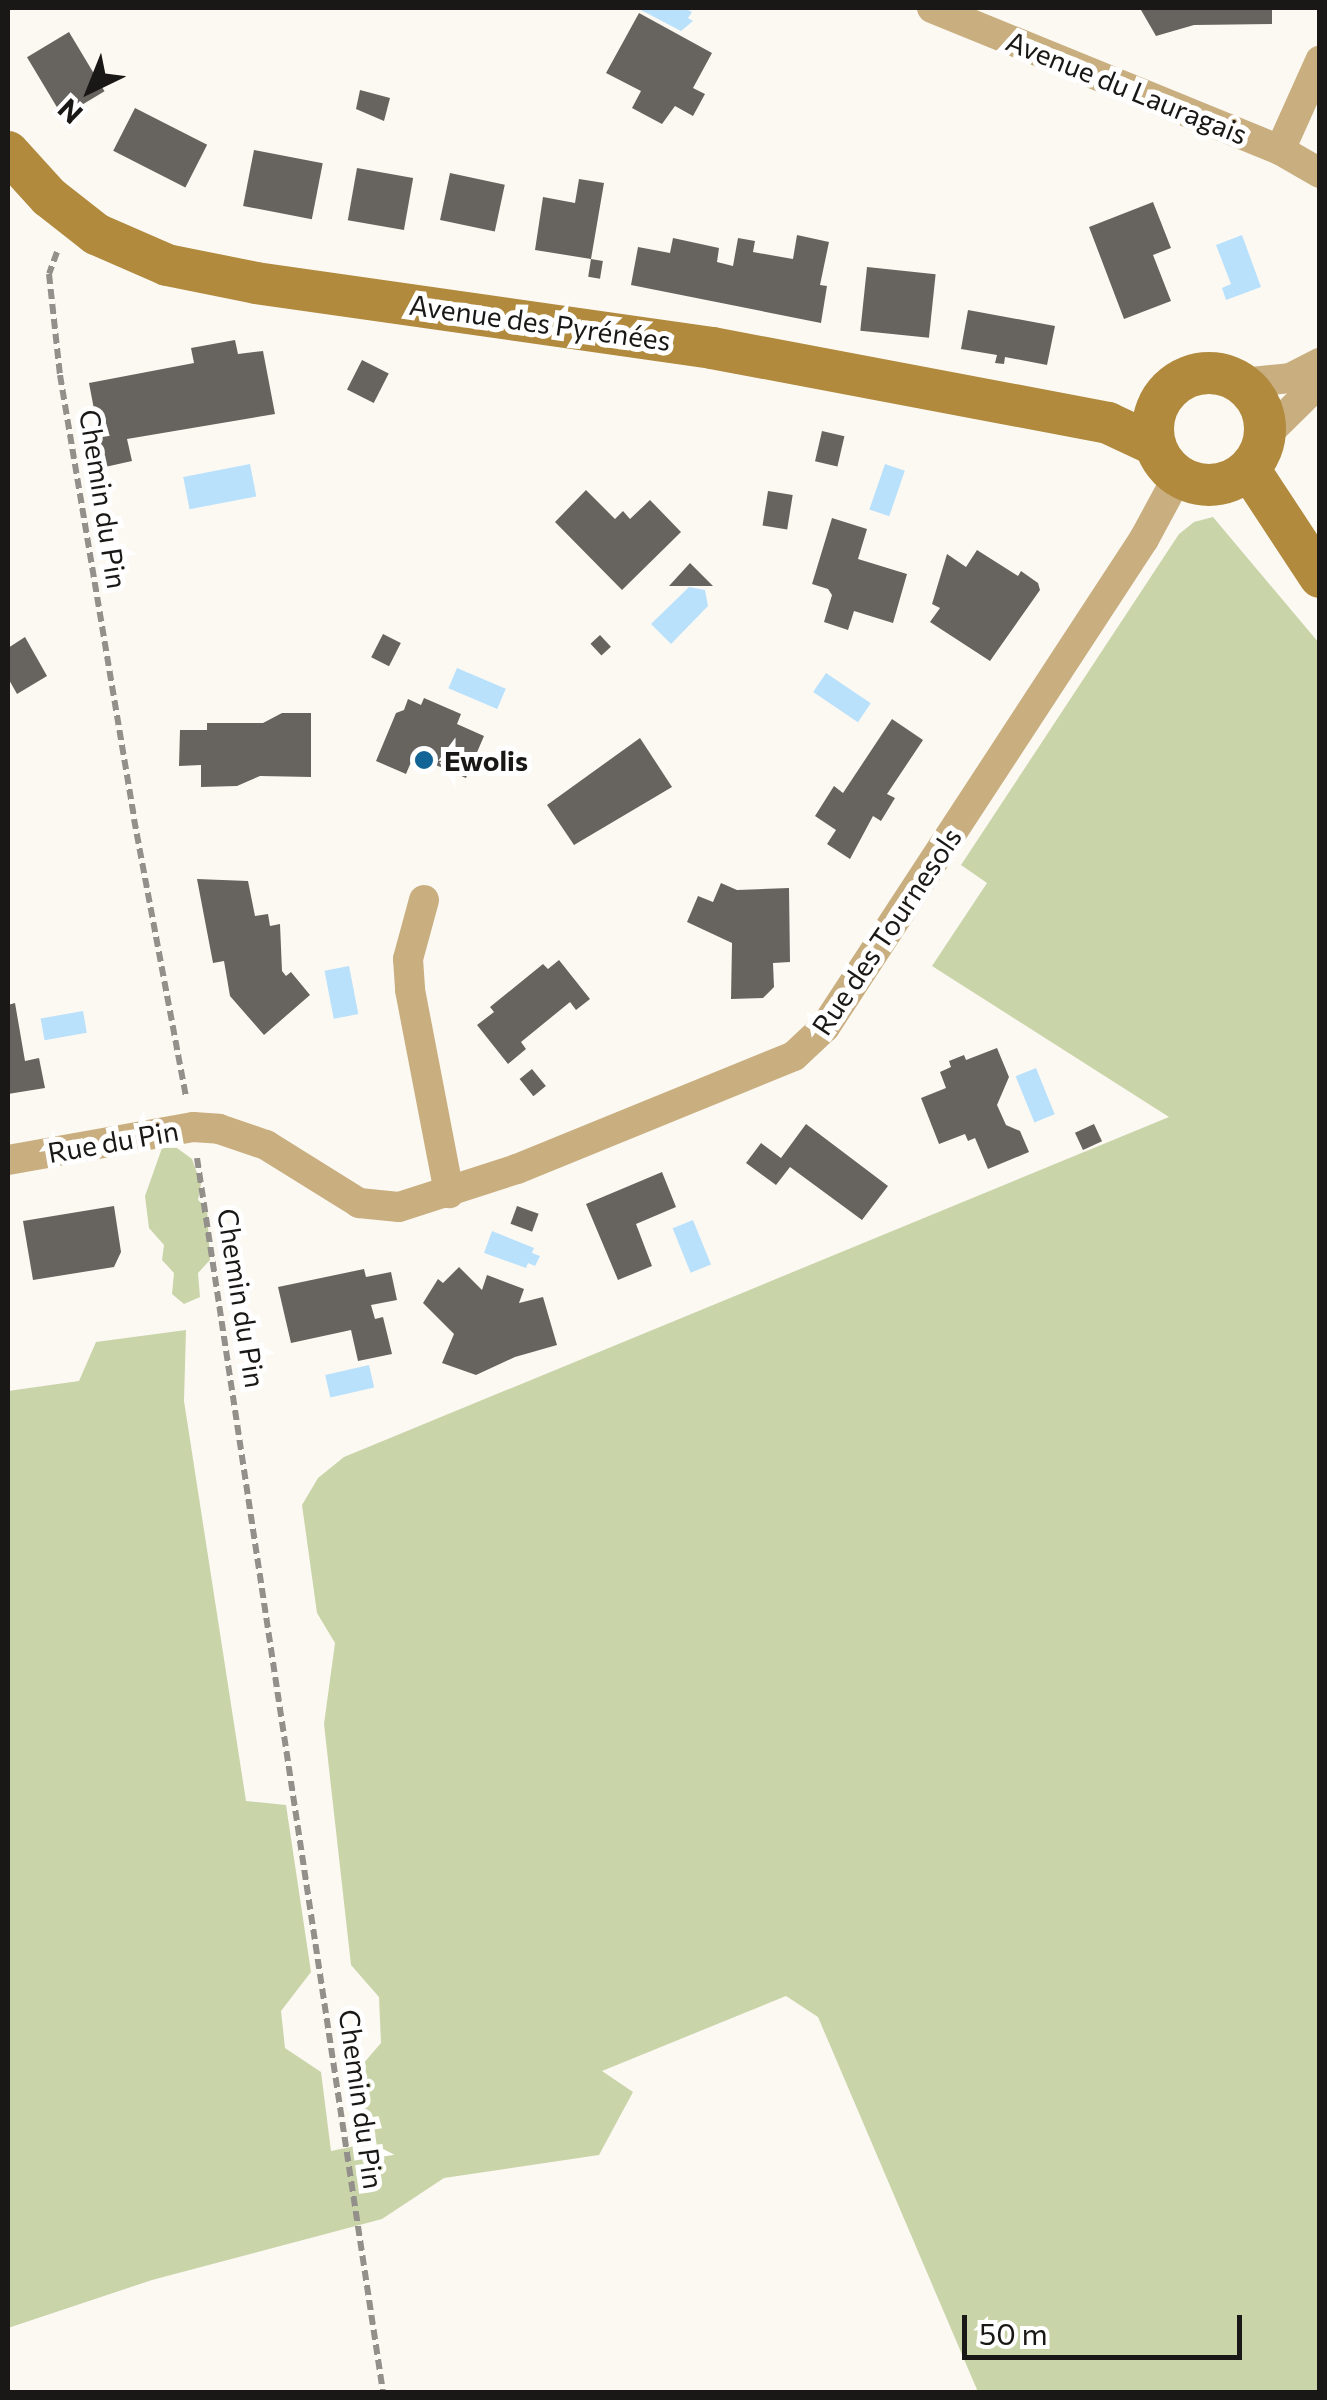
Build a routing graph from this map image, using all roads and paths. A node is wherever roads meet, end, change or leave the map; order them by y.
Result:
1 (932, 8) edge
2 (1320, 61) edge
3 (1280, 150) junction
4 (8, 152) edge
5 (1320, 172) edge
6 (71, 216) junction
7 (1320, 363) edge
8 (1320, 382) edge
9 (1242, 383) junction
10 (1164, 442) junction
11 (1257, 452) junction
12 (1320, 577) edge
13 (424, 900) dead end
14 (206, 1128) junction
15 (8, 1160) edge
16 (448, 1193) junction
17 (383, 2392) edge

1 - 3 street, Avenue du Lauragais
2 - 3 street
3 - 5 street, Avenue du Lauragais
4 - 6 street, Avenue des Pyrénées
6 - 10 street, Avenue des Pyrénées
6 - 14 path, Chemin du Pin
7 - 9 street
8 - 11 street
9 - 10 street
9 - 11 street
10 - 11 street
10 - 16 street, Rue des Tournesols
11 - 12 street
13 - 16 street
14 - 15 street, Rue du Pin
14 - 16 street, Rue des Tournesols
14 - 17 path, Chemin du Pin

